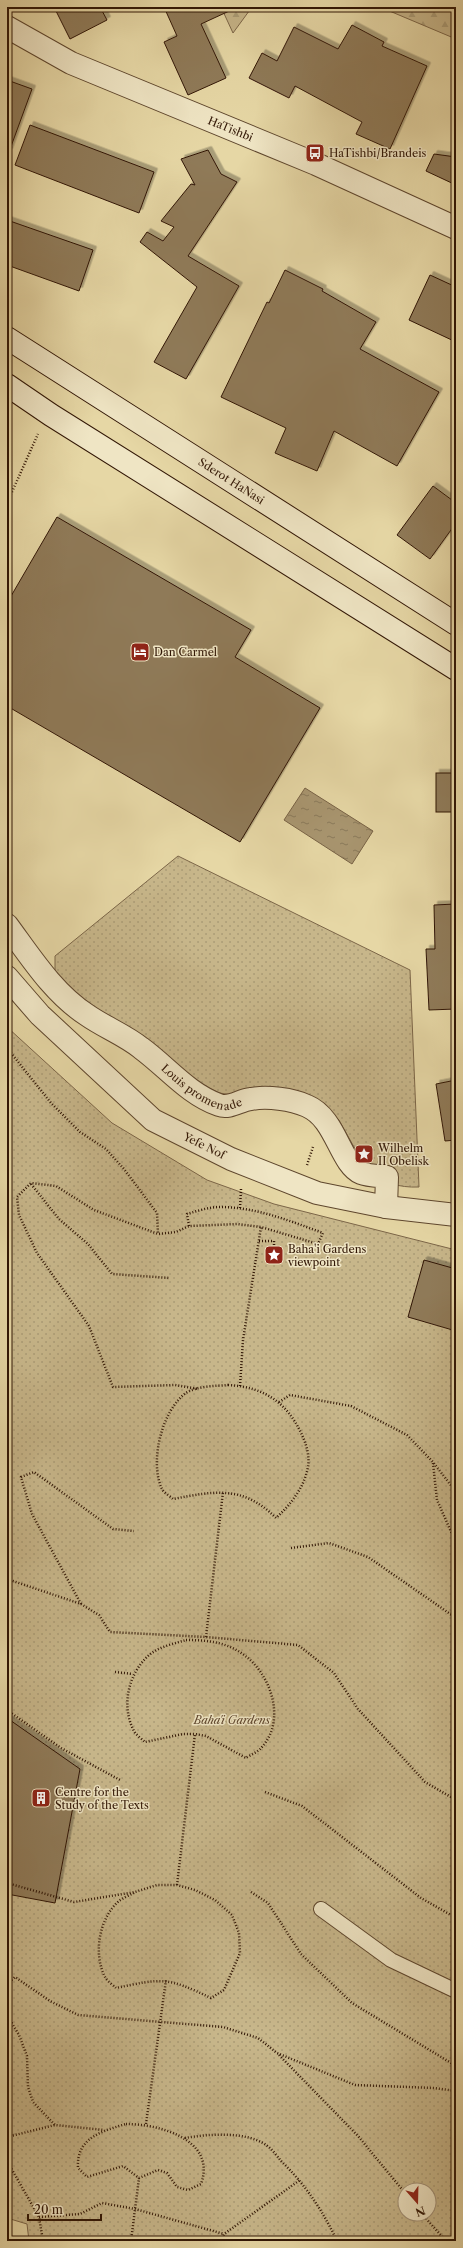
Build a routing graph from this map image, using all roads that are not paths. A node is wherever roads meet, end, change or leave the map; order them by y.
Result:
1 (7, 27) edge
2 (456, 228) edge
3 (7, 338) edge
4 (7, 385) edge
5 (456, 624) edge
6 (456, 669) edge
7 (7, 924) edge
8 (7, 976) edge
9 (386, 1207) junction
10 (456, 1215) edge
11 (321, 1909) dead end
12 (456, 1991) edge

1 - 2 street, HaTishbi
3 - 5 street, Sderot HaNasi
4 - 6 street
7 - 9 street, Louis promenade
8 - 9 street, Yefe Nof
9 - 10 street, Yefe Nof
11 - 12 lane

